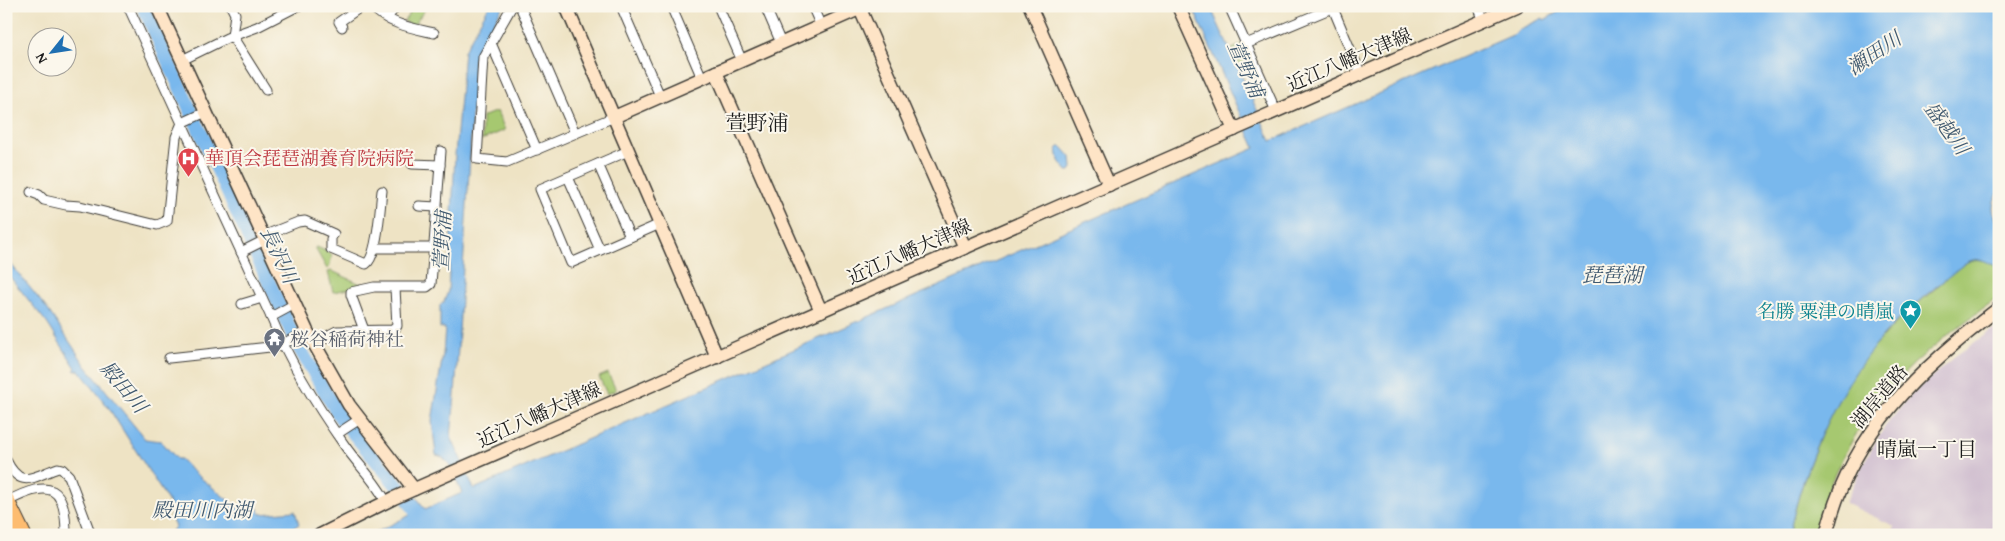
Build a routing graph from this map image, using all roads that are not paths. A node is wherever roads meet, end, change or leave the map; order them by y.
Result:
1 (128, 6) edge
2 (157, 6) edge
3 (231, 6) edge
4 (298, 6) edge
5 (362, 6) edge
6 (372, 6) edge
7 (396, 6) edge
8 (512, 6) edge
9 (520, 6) edge
10 (566, 6) edge
11 (621, 6) edge
12 (671, 6) edge
13 (718, 6) edge
14 (765, 6) edge
15 (812, 6) edge
16 (1030, 6) edge
17 (1178, 6) edge
18 (1478, 6) edge
19 (1516, 6) edge
20 (861, 7) edge
21 (1332, 7) edge
22 (1233, 8) edge
23 (387, 18) junction
24 (1484, 21) junction
25 (821, 26) junction
26 (342, 27) dead end
27 (434, 33) dead end
28 (232, 36) junction
29 (491, 43) junction
30 (781, 44) junction
31 (1246, 44) junction
32 (182, 60) junction
33 (742, 61) junction
34 (716, 72) junction
35 (1361, 75) junction
36 (702, 78) junction
37 (266, 90) dead end
38 (660, 96) junction
39 (1276, 111) junction
40 (204, 113) junction
41 (614, 117) junction
42 (183, 123) junction
43 (1237, 128) junction
44 (575, 133) junction
45 (537, 150) junction
46 (441, 151) dead end
47 (628, 151) junction
48 (412, 164) dead end
49 (598, 164) junction
50 (440, 165) junction
51 (568, 177) junction
52 (1108, 185) junction
53 (382, 191) dead end
54 (31, 192) dead end
55 (419, 206) dead end
56 (437, 207) junction
57 (660, 224) junction
58 (630, 238) junction
59 (263, 239) junction
60 (375, 248) junction
61 (433, 248) junction
62 (965, 248) junction
63 (600, 250) junction
64 (242, 251) junction
65 (395, 288) junction
66 (262, 298) junction
67 (242, 304) dead end
68 (294, 305) junction
69 (1999, 308) edge
70 (821, 310) junction
71 (273, 316) junction
72 (364, 330) junction
73 (305, 332) junction
74 (284, 343) junction
75 (315, 345) junction
76 (717, 356) junction
77 (169, 358) dead end
78 (358, 420) junction
79 (338, 433) junction
80 (6, 460) edge
81 (413, 490) junction
82 (7, 500) edge
83 (390, 500) junction
84 (6, 521) edge
85 (13, 535) edge
86 (24, 535) edge
87 (66, 535) edge
88 (91, 535) edge
89 (320, 535) edge
90 (1826, 535) edge

1 - 42 street
2 - 32 street
3 - 28 street
4 - 28 street
5 - 26 street
6 - 23 street
7 - 23 street
8 - 29 street
9 - 44 street
10 - 41 street
11 - 38 street
12 - 36 street
13 - 33 street
14 - 30 street
15 - 25 street
16 - 52 street
17 - 43 street
18 - 24 street
19 - 24 street, 近江八幡大津線
20 - 25 street
20 - 62 street
21 - 31 street
21 - 35 street
22 - 31 street
23 - 27 street
24 - 35 street, 近江八幡大津線
25 - 30 street
28 - 32 street
28 - 37 street
29 - 45 street
29 - 45 street
30 - 33 street
31 - 39 street
32 - 40 street
33 - 34 street
34 - 36 street
34 - 70 street
35 - 39 street, 近江八幡大津線
36 - 38 street
38 - 41 street
39 - 43 street, 近江八幡大津線
40 - 42 street
40 - 59 street
41 - 44 street
41 - 47 street
42 - 54 street
42 - 64 street
43 - 52 street, 近江八幡大津線
44 - 45 street
46 - 50 street
47 - 49 street
47 - 57 street
48 - 50 street
49 - 51 street
49 - 58 street
50 - 56 street
51 - 63 street
51 - 63 street
52 - 62 street, 近江八幡大津線
53 - 60 street
55 - 56 street
56 - 61 street
57 - 58 street
57 - 76 street
58 - 63 street
59 - 60 street
59 - 64 street
59 - 68 street
60 - 61 street
61 - 65 street
62 - 70 street, 近江八幡大津線
64 - 66 street
65 - 72 street
65 - 72 street
66 - 67 street
66 - 71 street
68 - 71 street
68 - 73 street
69 - 90 street, 湖岸道路
70 - 76 street, 近江八幡大津線
71 - 74 street
72 - 75 street
73 - 74 street
73 - 75 street
74 - 77 street
74 - 79 street
75 - 78 street
76 - 81 street, 近江八幡大津線
78 - 79 street
78 - 81 street
79 - 83 street
80 - 88 street
81 - 83 street, 近江八幡大津線
82 - 86 main road
82 - 87 street
83 - 89 street, 近江八幡大津線
84 - 85 main road

